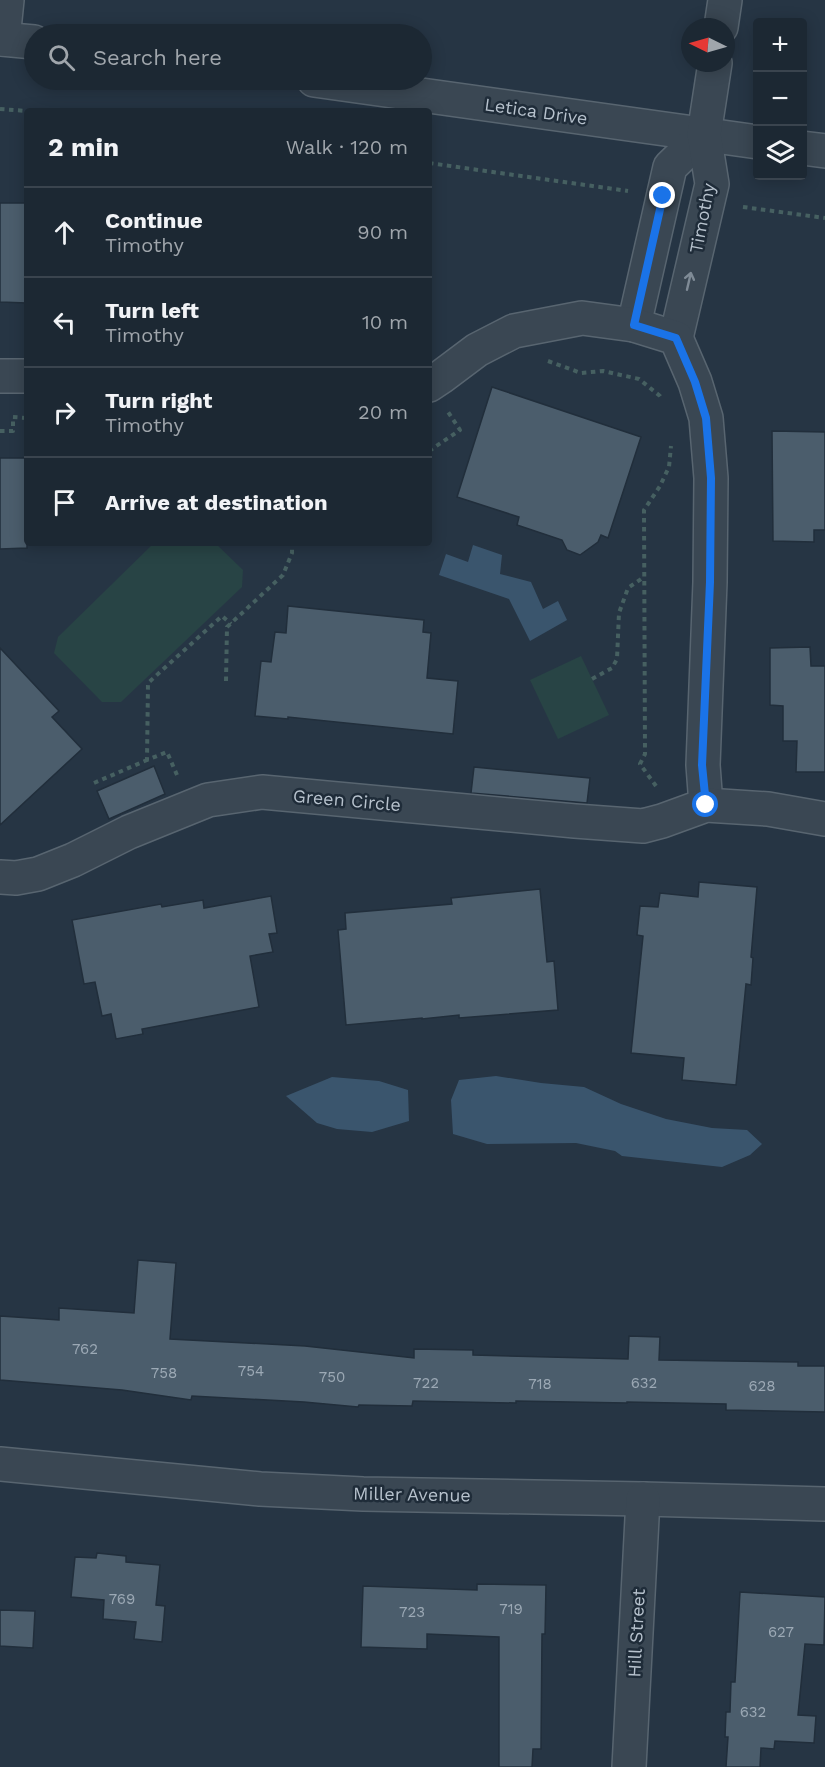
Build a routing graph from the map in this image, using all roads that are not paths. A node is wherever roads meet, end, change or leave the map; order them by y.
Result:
1 (7, 0) edge
2 (725, 0) edge
3 (722, 18) edge
4 (12, 40) edge
5 (714, 72) edge
6 (386, 90) edge
7 (704, 134) junction
8 (753, 141) edge
9 (807, 149) edge
10 (825, 151) edge
11 (634, 325) junction
12 (676, 338) junction
13 (0, 376) edge
14 (24, 376) edge
15 (432, 383) edge
16 (692, 810) junction
17 (825, 819) edge
18 (0, 878) edge
19 (0, 1464) edge
20 (643, 1499) junction
21 (825, 1504) edge
22 (629, 1767) edge

1 - 4 street
2 - 3 street
5 - 7 street, Timothy
6 - 7 street, Letica Drive
7 - 8 street, Letica Drive
7 - 11 street
12 -> 7 street, Timothy
9 - 10 street
11 - 12 street
11 - 15 street
12 - 16 street
13 - 14 street
16 - 17 street, Green Circle
16 - 18 street, Green Circle
19 - 20 street, Miller Avenue
20 - 21 street, Miller Avenue
20 - 22 street, Hill Street

